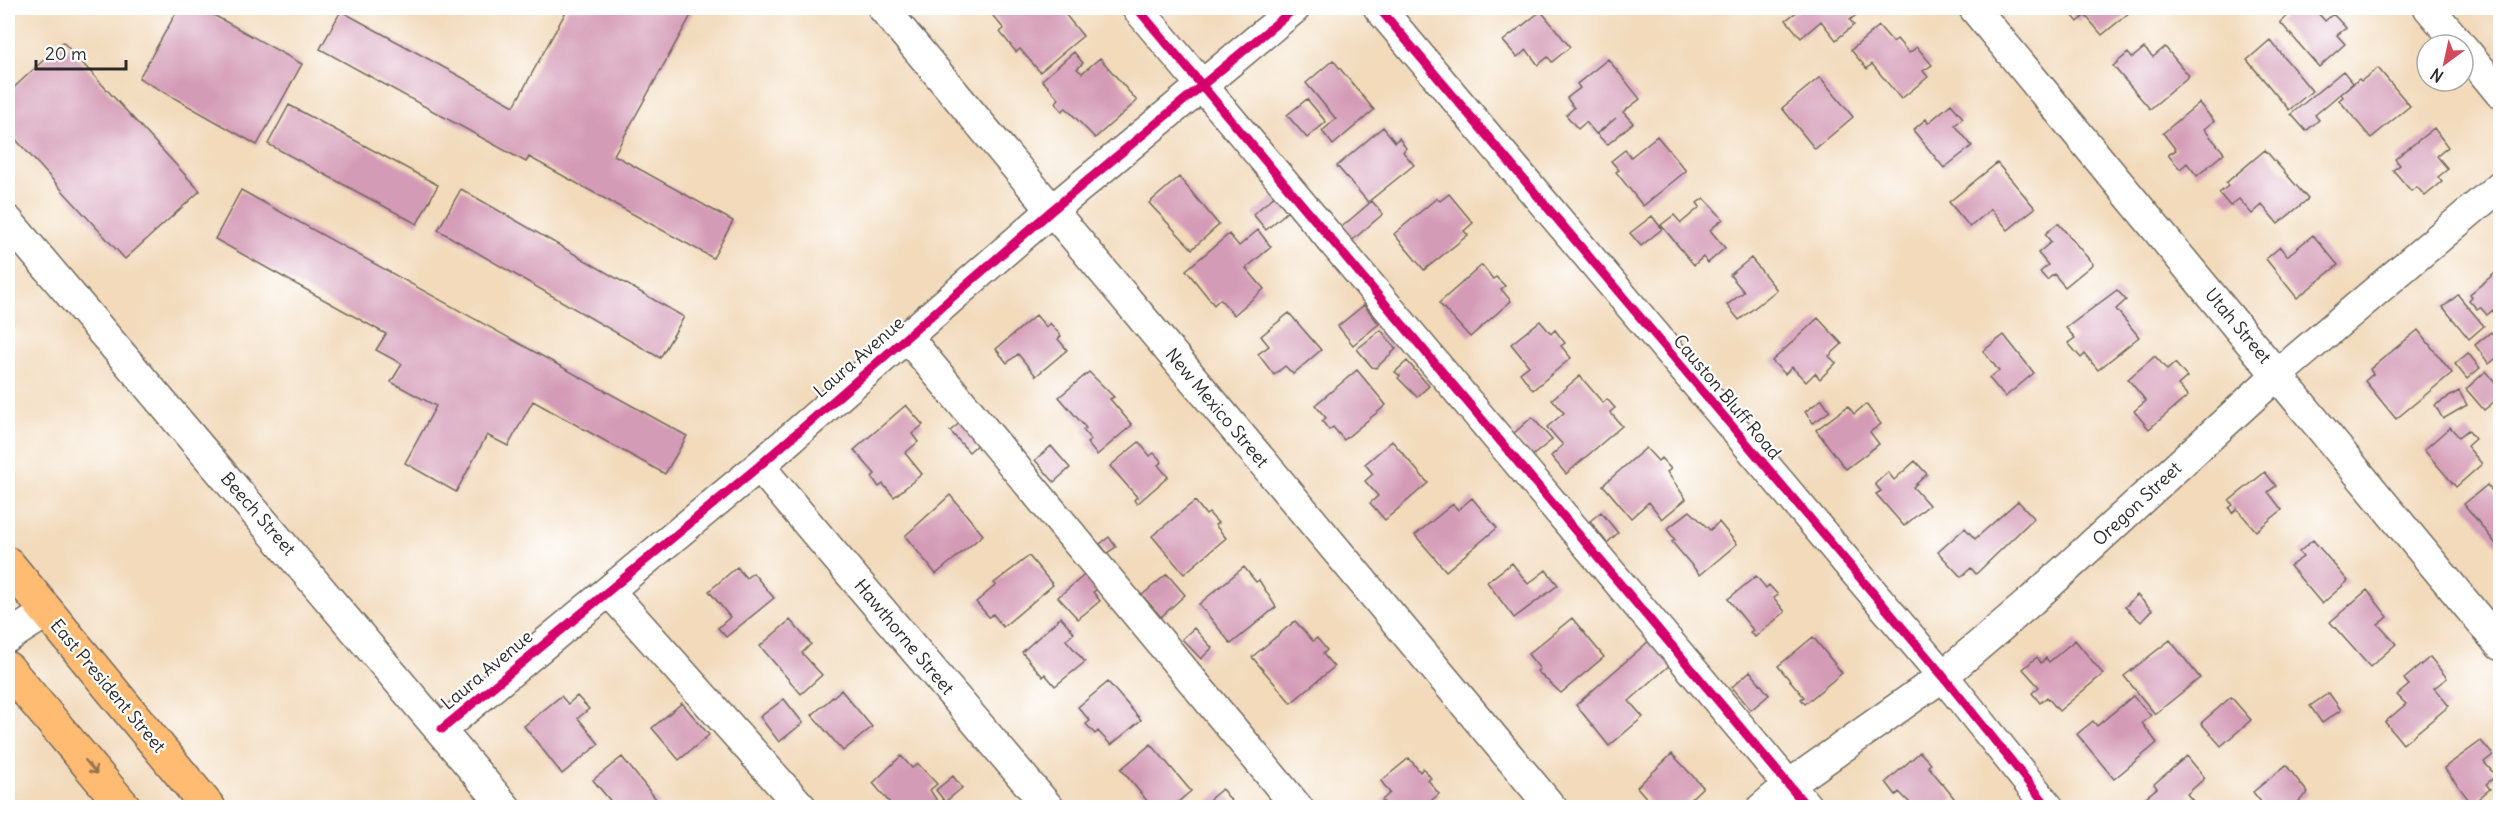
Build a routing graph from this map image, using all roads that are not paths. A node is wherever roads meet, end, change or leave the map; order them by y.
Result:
1 (883, 8) edge
2 (1137, 8) edge
3 (1295, 8) edge
4 (1379, 8) edge
5 (1974, 8) edge
6 (2429, 8) edge
7 (2451, 33) edge
8 (2475, 62) edge
9 (1201, 86) junction
10 (2500, 93) edge
11 (2500, 186) edge
12 (1051, 211) junction
13 (8, 221) edge
14 (907, 337) junction
15 (2278, 374) junction
16 (759, 466) junction
17 (8, 564) edge
18 (609, 591) junction
19 (47, 612) junction
20 (8, 637) edge
21 (2500, 645) edge
22 (8, 669) edge
23 (1943, 676) junction
24 (8, 710) edge
25 (57, 727) junction
26 (442, 729) junction
27 (1789, 785) junction
28 (125, 807) edge
29 (209, 807) edge
30 (506, 807) edge
31 (802, 807) edge
32 (1049, 807) edge
33 (1298, 807) edge
34 (1552, 807) edge
35 (1762, 807) edge
36 (1808, 807) edge
37 (2049, 807) edge

1 - 12 street, New Mexico Street
2 - 9 street
3 - 9 street, Laura Avenue
4 - 23 street, Causton Bluff Road
5 - 15 street, Utah Street
6 - 7 street
8 - 10 street
9 - 12 street, Laura Avenue
9 - 27 street
11 - 15 street, Oregon Street
12 - 14 street, Laura Avenue
12 - 34 street, New Mexico Street
13 - 26 street, Beech Street
14 - 16 street, Laura Avenue
14 - 33 street
15 - 21 street, Utah Street
15 - 23 street, Oregon Street
16 - 18 street, Laura Avenue
16 - 32 street, Hawthorne Street
17 - 19 main road, East President Street
18 - 26 street, Laura Avenue
18 - 31 street
19 - 20 street
19 - 29 main road, East President Street
22 - 25 main road
23 - 27 street, Oregon Street
23 - 37 street, Causton Bluff Road
24 - 25 main road
25 -> 28 main road
26 - 30 street, Beech Street
27 - 35 street, Oregon Street
27 - 36 street

